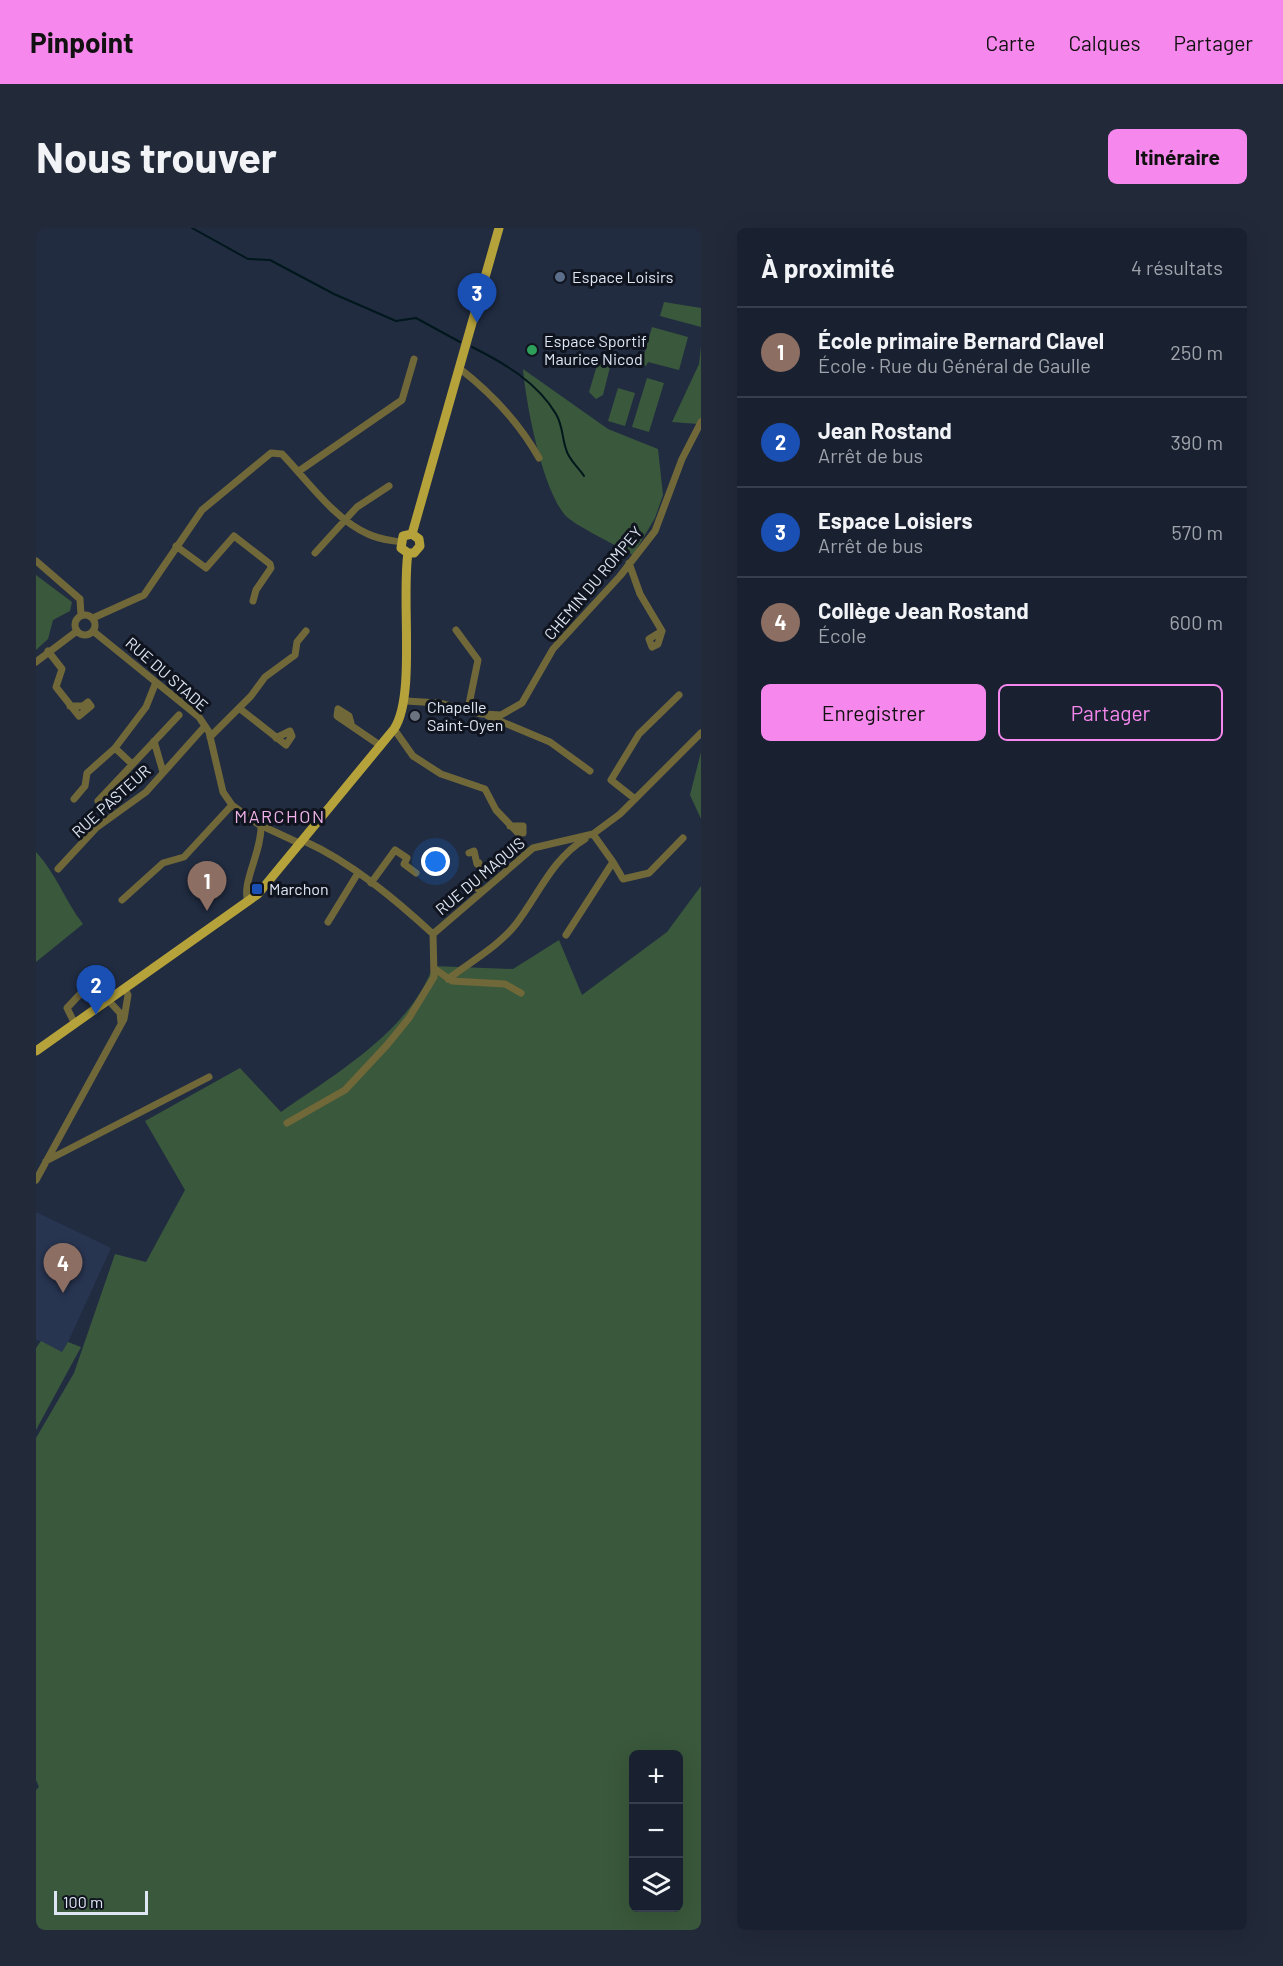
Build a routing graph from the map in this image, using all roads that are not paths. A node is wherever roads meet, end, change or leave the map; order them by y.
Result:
1 (499, 228) edge
2 (414, 359) dead end
3 (459, 368) junction
4 (701, 422) edge
5 (539, 458) dead end
6 (299, 471) junction
7 (389, 486) dead end
8 (346, 520) junction
9 (412, 534) junction
10 (400, 542) junction
11 (176, 546) junction
12 (315, 553) dead end
13 (408, 553) junction
14 (36, 561) edge
15 (629, 563) junction
16 (253, 601) dead end
17 (81, 615) junction
18 (93, 618) junction
19 (77, 630) junction
20 (456, 630) dead end
21 (93, 631) junction
22 (306, 631) dead end
23 (662, 631) dead end
24 (48, 651) junction
25 (36, 662) edge
26 (156, 682) junction
27 (679, 695) dead end
28 (406, 701) junction
29 (70, 706) dead end
30 (239, 708) junction
31 (468, 710) junction
32 (482, 714) junction
33 (179, 715) dead end
34 (351, 723) dead end
35 (205, 726) junction
36 (394, 729) junction
37 (701, 733) edge
38 (210, 736) junction
39 (276, 738) dead end
40 (154, 741) junction
41 (381, 746) junction
42 (115, 748) junction
43 (132, 764) junction
44 (590, 771) dead end
45 (163, 772) junction
46 (74, 799) dead end
47 (635, 800) junction
48 (98, 801) dead end
49 (232, 806) junction
50 (261, 825) junction
51 (510, 826) dead end
52 (591, 835) junction
53 (683, 838) dead end
54 (303, 843) junction
55 (469, 853) dead end
56 (613, 862) junction
57 (58, 869) dead end
58 (358, 873) junction
59 (416, 873) dead end
60 (371, 883) junction
61 (481, 892) junction
62 (122, 900) dead end
63 (248, 902) junction
64 (328, 922) dead end
65 (433, 934) junction
66 (566, 935) dead end
67 (435, 969) junction
68 (97, 976) dead end
69 (448, 979) junction
70 (125, 989) junction
71 (521, 993) dead end
72 (109, 1001) junction
73 (75, 1024) junction
74 (121, 1025) junction
75 (36, 1051) edge
76 (209, 1077) dead end
77 (287, 1123) dead end
78 (46, 1161) junction
79 (36, 1180) edge

1 - 3 main road
2 - 6 street
3 - 5 street
3 - 9 main road
4 - 15 street, CHEMIN DU ROMPEY
6 - 8 street
6 - 11 street
7 - 8 street
8 - 10 street
8 - 12 street
9 - 10 main road
9 - 13 main road
10 - 13 main road
11 - 16 street
11 - 18 street
13 - 28 main road
14 - 17 street
15 - 23 street
15 - 32 street, CHEMIN DU ROMPEY
17 - 18 street
17 - 19 street
18 - 21 street
19 - 21 street
19 - 24 street
20 - 31 street
21 - 26 street, RUE DU STADE
22 - 30 street
24 - 25 street
24 - 29 street
26 - 35 street, RUE DU STADE
26 - 42 street
27 - 47 street
28 - 31 street, CHEMIN DU ROMPEY
28 - 36 main road
30 - 38 street
30 - 39 street
31 - 32 street, CHEMIN DU ROMPEY
32 - 44 street
33 - 40 street
34 - 41 street
35 - 38 street, RUE DU STADE
35 - 45 street, RUE PASTEUR
36 - 41 main road
36 - 51 street
37 - 47 street, RUE DU MAQUIS
38 - 49 street, RUE DU STADE
40 - 43 street
40 - 45 street
41 - 54 main road
42 - 43 street
42 - 46 street
43 - 48 street
45 - 57 street, RUE PASTEUR
47 - 52 street, RUE DU MAQUIS
49 - 50 street
49 - 62 street
50 - 54 street
50 - 63 street
52 - 56 street
52 - 61 street, RUE DU MAQUIS
52 - 69 street
53 - 56 street
54 - 58 street, RUE DU MAQUIS
54 - 63 main road
55 - 61 street
56 - 66 street
58 - 60 street, RUE DU MAQUIS
58 - 64 street
59 - 60 street
60 - 65 street, RUE DU MAQUIS
61 - 65 street, RUE DU MAQUIS
63 - 70 main road
65 - 67 street
67 - 69 street
67 - 77 street
68 - 73 street
69 - 71 street
70 - 72 main road
70 - 74 street
72 - 73 main road
72 - 74 street
73 - 75 main road
74 - 78 street
76 - 78 street
78 - 79 street

